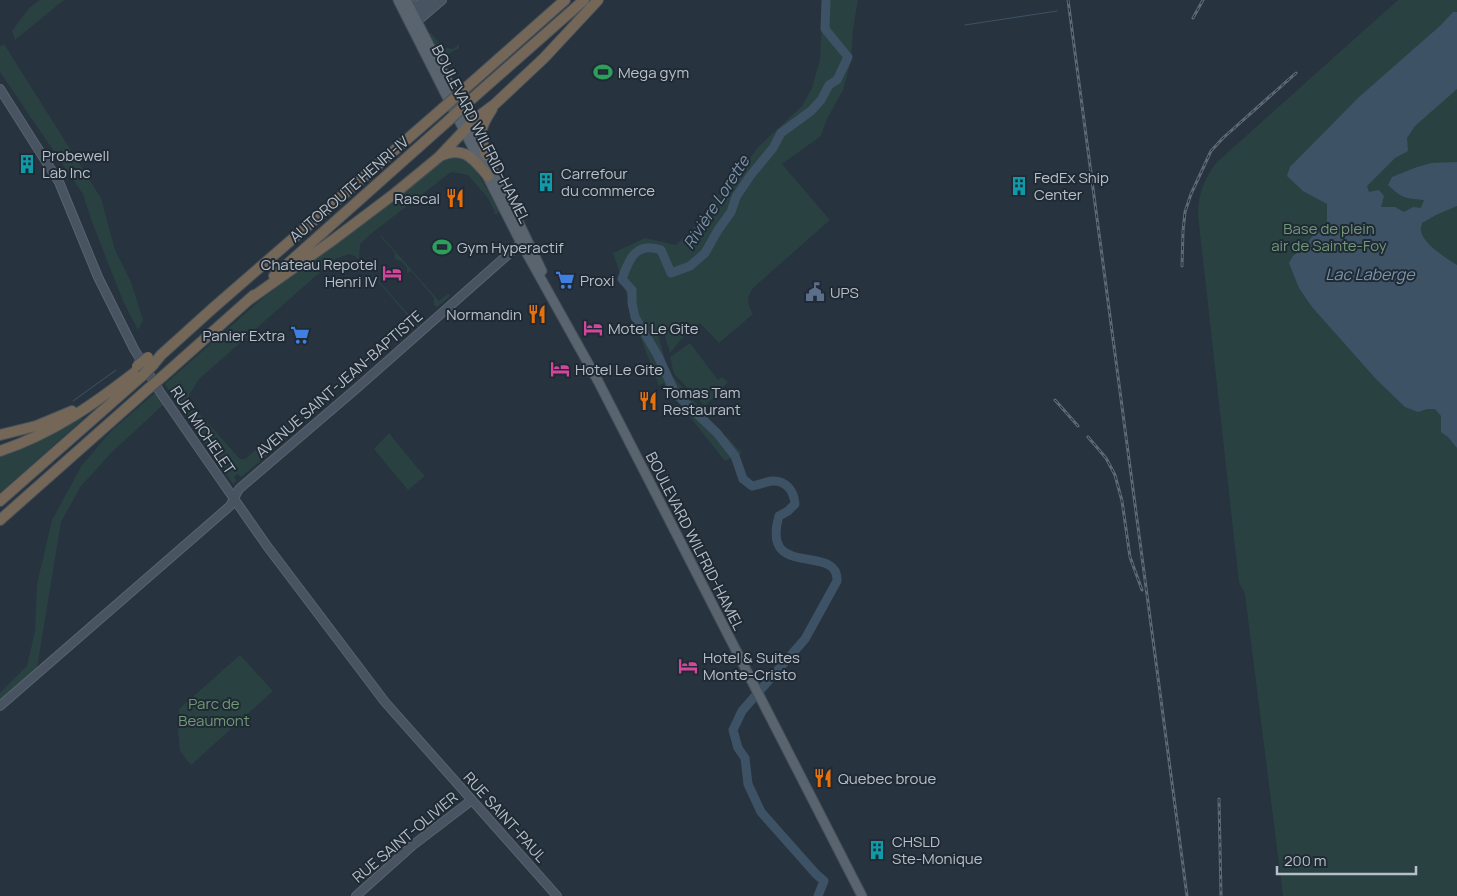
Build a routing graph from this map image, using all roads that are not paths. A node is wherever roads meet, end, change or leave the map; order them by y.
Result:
1 (398, 0) edge
2 (430, 0) edge
3 (442, 0) edge
4 (565, 0) edge
5 (584, 0) edge
6 (598, 0) edge
7 (407, 1) edge
8 (413, 21) junction
9 (0, 89) edge
10 (495, 104) junction
11 (467, 128) junction
12 (486, 155) junction
13 (439, 157) junction
14 (488, 176) junction
15 (520, 243) junction
16 (250, 299) junction
17 (212, 309) junction
18 (571, 332) junction
19 (151, 361) junction
20 (139, 371) junction
21 (0, 435) edge
22 (0, 451) edge
23 (234, 498) junction
24 (0, 501) edge
25 (0, 520) edge
26 (0, 706) edge
27 (432, 756) joint
28 (472, 800) junction
29 (356, 896) edge
30 (557, 896) edge
31 (862, 896) edge

1 - 8 main road, BOULEVARD WILFRID-HAMEL
2 - 7 street
2 - 8 street
3 - 8 street
4 - 17 highway, AUTOROUTE HENRI-IV, bridge
5 - 16 highway, AUTOROUTE HENRI-IV, bridge
6 - 10 highway
7 - 8 main road, BOULEVARD WILFRID-HAMEL
8 - 11 main road, BOULEVARD WILFRID-HAMEL
9 - 23 street, RUE MICHELET
10 - 11 highway
10 - 12 highway
11 - 12 main road, BOULEVARD WILFRID-HAMEL
11 - 13 highway
11 - 14 main road, BOULEVARD WILFRID-HAMEL
12 - 18 main road, BOULEVARD WILFRID-HAMEL
13 - 14 highway
13 - 16 highway
14 - 15 main road, BOULEVARD WILFRID-HAMEL
15 - 18 main road, BOULEVARD WILFRID-HAMEL
15 - 23 street, AVENUE SAINT-JEAN-BAPTISTE
16 - 25 highway, AUTOROUTE HENRI-IV, bridge
17 - 19 highway
17 - 19 highway, AUTOROUTE HENRI-IV
18 - 31 main road, BOULEVARD WILFRID-HAMEL
19 - 20 highway, bridge
20 - 21 highway
20 - 22 highway
20 - 24 highway
23 - 26 street, AVENUE SAINT-JEAN-BAPTISTE
23 - 27 street, RUE MICHELET
27 - 28 street, RUE SAINT-PAUL
28 - 29 street, RUE SAINT-OLIVIER
28 - 30 street, RUE SAINT-PAUL

